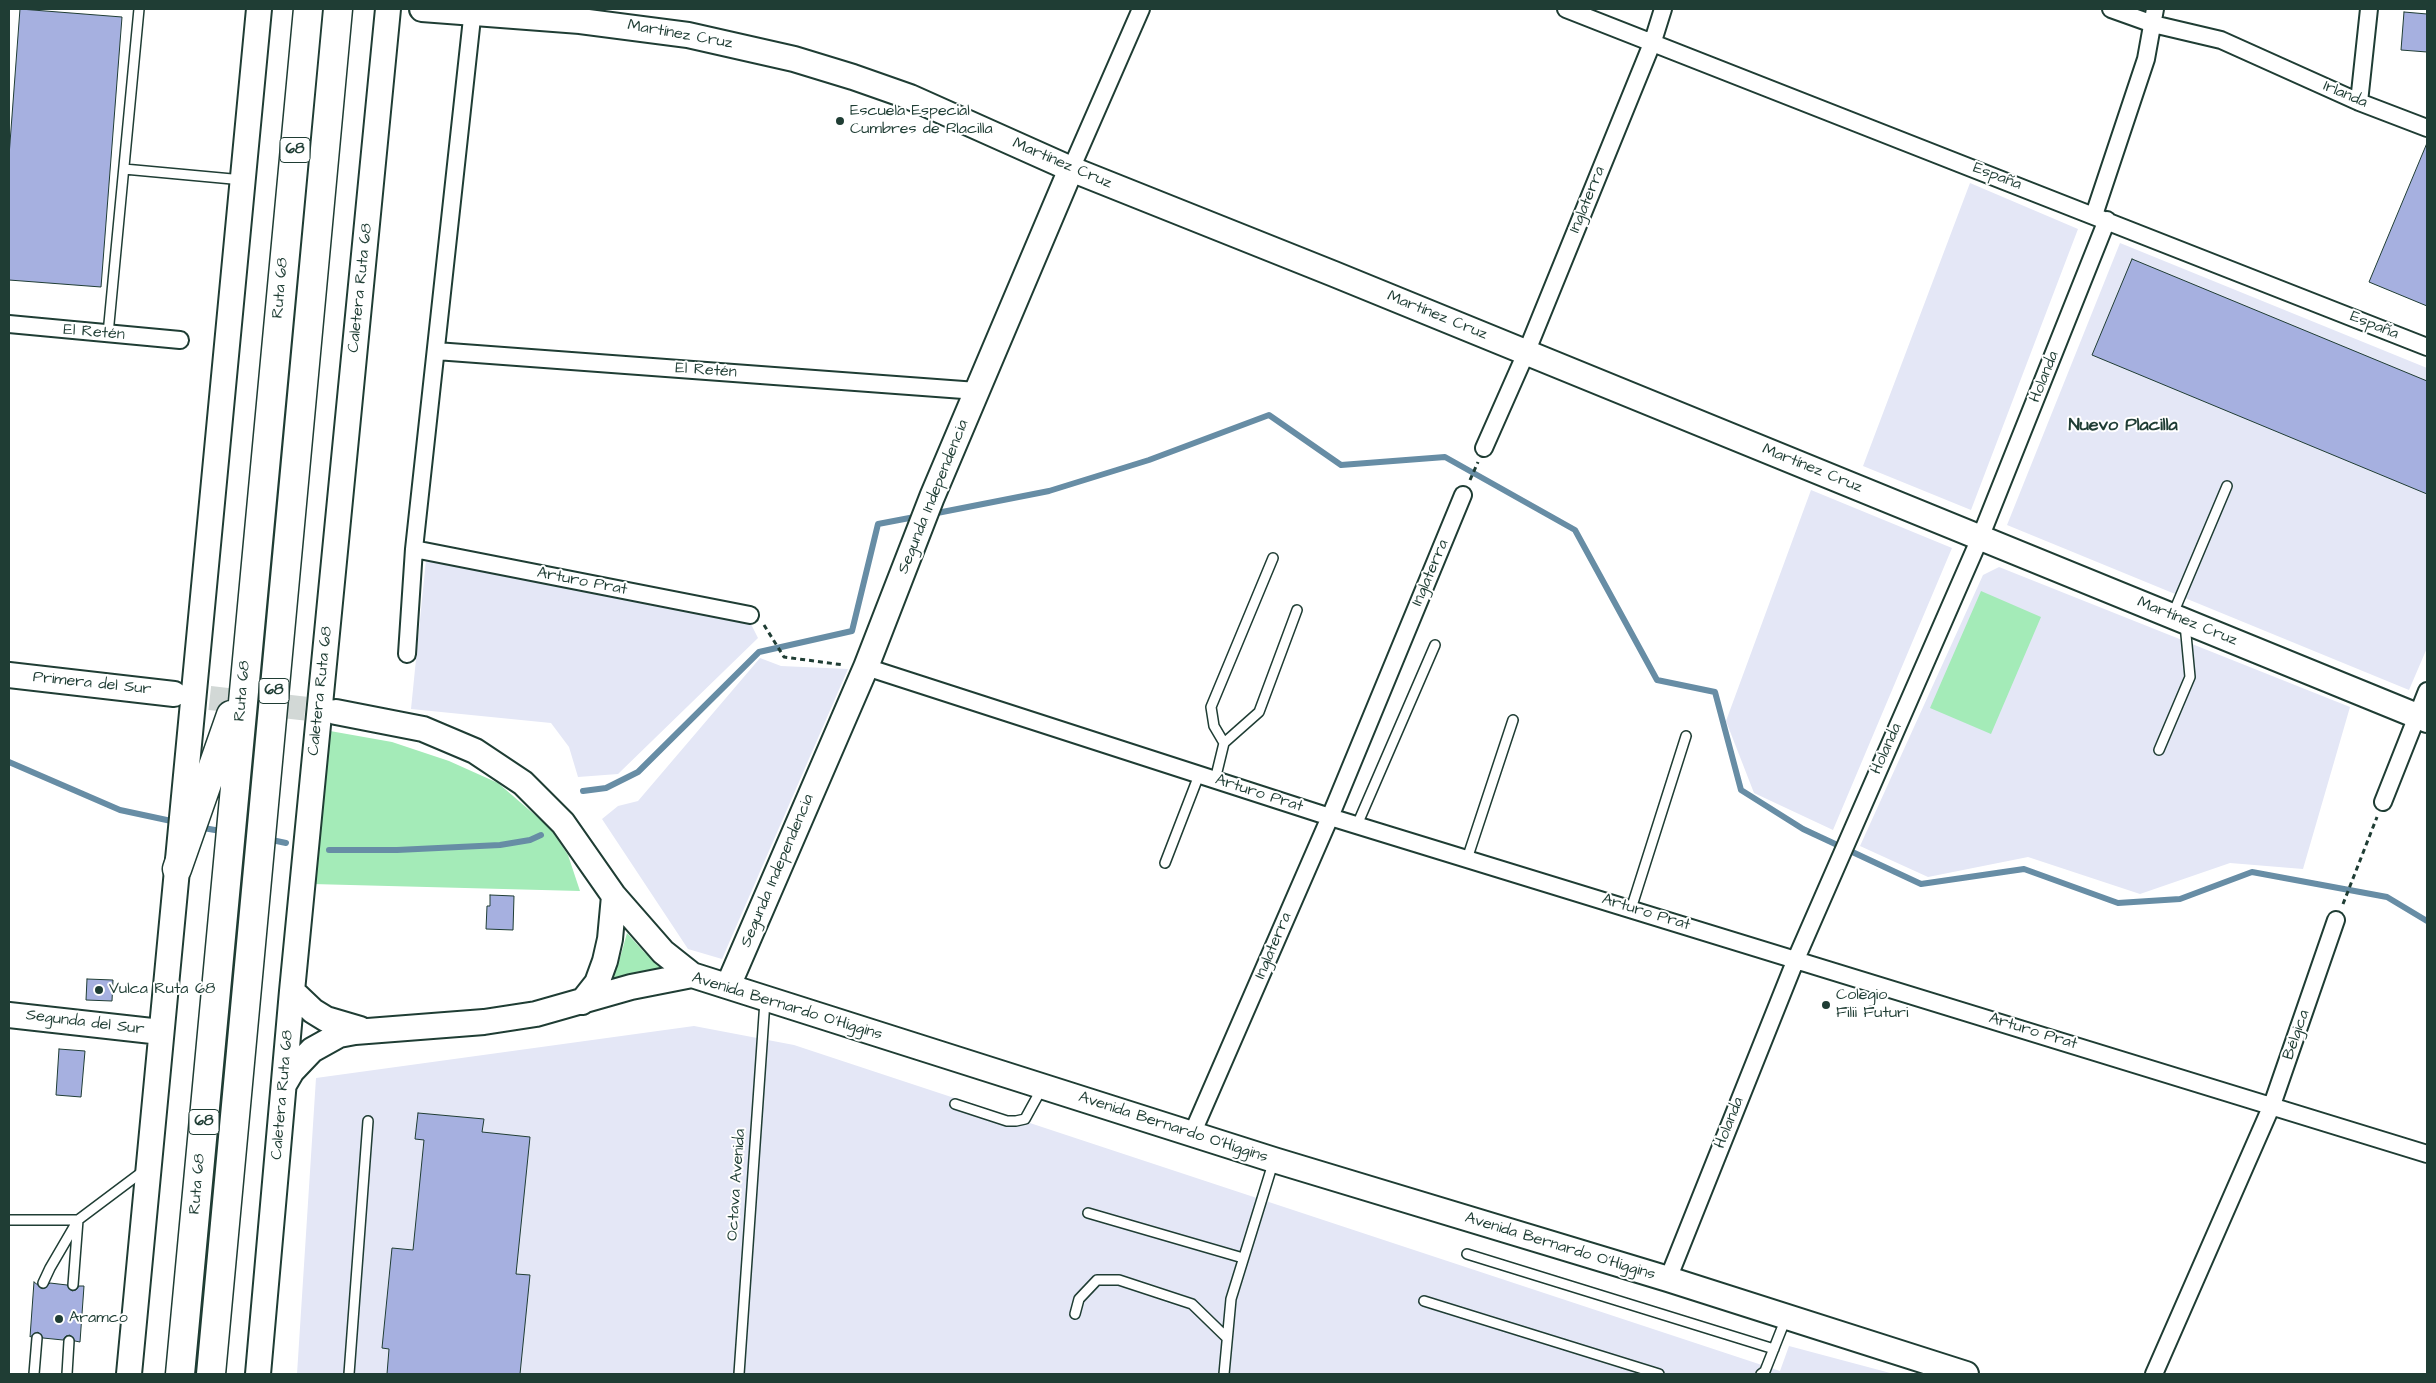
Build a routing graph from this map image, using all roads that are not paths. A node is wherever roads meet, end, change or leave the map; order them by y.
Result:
1 (139, 9) edge
2 (260, 9) edge
3 (308, 9) edge
4 (338, 9) edge
5 (388, 9) edge
6 (422, 9) edge
7 (1142, 9) edge
8 (1566, 9) edge
9 (1662, 9) edge
10 (2110, 9) edge
11 (2369, 9) edge
12 (473, 10) edge
13 (2154, 16) edge
14 (1653, 42) junction
15 (2359, 102) junction
16 (2427, 128) edge
17 (124, 169) junction
18 (1071, 169) junction
19 (243, 180) junction
20 (2101, 218) junction
21 (9, 324) edge
22 (108, 334) junction
23 (180, 340) dead end
24 (2427, 348) edge
25 (436, 351) junction
26 (1526, 353) junction
27 (977, 391) junction
28 (1484, 448) road end
29 (2227, 486) dead end
30 (1464, 495) road end
31 (1980, 538) junction
32 (414, 549) junction
33 (1274, 558) dead end
34 (1298, 610) dead end
35 (750, 615) dead end
36 (2179, 619) junction
37 (1435, 645) dead end
38 (407, 654) dead end
39 (866, 667) junction
40 (9, 675) edge
41 (244, 679) junction
42 (2427, 691) edge
43 (174, 694) tunnel mouth
44 (336, 712) tunnel mouth
45 (2422, 718) edge
46 (1513, 720) dead end
47 (1686, 736) dead end
48 (1224, 743) junction
49 (2159, 750) dead end
50 (1207, 777) junction
51 (2383, 802) road end
52 (1330, 817) junction
53 (1357, 825) junction
54 (1467, 859) junction
55 (1165, 863) dead end
56 (176, 869) junction
57 (614, 896) junction
58 (1631, 909) junction
59 (2336, 920) road end
60 (1796, 959) junction
61 (692, 975) junction
62 (728, 986) junction
63 (292, 992) junction
64 (765, 998) junction
65 (582, 1002) junction
66 (9, 1014) edge
67 (372, 1030) junction
68 (162, 1032) junction
69 (285, 1083) junction
70 (1043, 1086) junction
71 (955, 1104) dead end
72 (2272, 1105) junction
73 (368, 1121) dead end
74 (1192, 1134) junction
75 (2427, 1154) edge
76 (1274, 1160) junction
77 (148, 1167) junction
78 (1088, 1213) dead end
79 (9, 1220) edge
80 (78, 1220) junction
81 (1467, 1254) dead end
82 (1243, 1258) junction
83 (1668, 1279) junction
84 (43, 1283) dead end
85 (74, 1285) dead end
86 (1424, 1301) dead end
87 (1075, 1314) dead end
88 (1786, 1318) junction
89 (37, 1338) dead end
90 (1227, 1338) junction
91 (69, 1341) dead end
92 (1774, 1349) junction
93 (34, 1374) edge
94 (67, 1374) edge
95 (129, 1374) edge
96 (180, 1374) edge
97 (211, 1374) edge
98 (258, 1374) edge
99 (349, 1374) edge
100 (739, 1374) edge
101 (1224, 1374) edge
102 (1659, 1374) edge
103 (1761, 1374) edge
104 (1966, 1374) edge
105 (2154, 1374) edge

1 - 17 lane
2 - 19 street
3 - 41 highway, Ruta 68 / 68
4 - 97 highway, Ruta 68 / 68
5 - 63 street, Caletera Ruta 68
6 - 12 street, Martínez Cruz
7 - 18 street, Segunda Independencia
8 - 14 street, España
9 - 14 street, Inglaterra
10 - 13 street
11 - 15 street
12 - 18 street, Martínez Cruz
12 - 25 street
13 - 15 street, Irlanda
13 - 20 street, Holanda
14 - 20 street, España
14 - 26 street, Inglaterra
15 - 16 street, Irlanda
17 - 19 lane
17 - 22 lane
18 - 26 street, Martínez Cruz
18 - 27 street, Segunda Independencia
19 - 56 street
20 - 24 street, España
20 - 31 street, Holanda
21 - 22 street, El Retén
22 - 23 street, El Retén
25 - 27 street, El Retén
25 - 32 street
26 - 28 street, Inglaterra
26 - 31 street, Martínez Cruz
27 - 39 street, Segunda Independencia
29 - 36 lane
30 - 52 street, Inglaterra
31 - 36 street, Martínez Cruz
31 - 60 street, Holanda
32 - 35 street, Arturo Prat
32 - 38 street
33 - 48 lane
34 - 48 lane
36 - 45 street, Martínez Cruz
36 - 49 lane
37 - 53 lane
39 - 50 street, Arturo Prat
39 - 62 street, Segunda Independencia
40 - 43 street, Primera del Sur
41 - 56 highway
41 - 96 highway, Ruta 68 / 68
42 - 45 street
44 - 57 street
45 - 51 street
46 - 54 lane
47 - 58 lane
48 - 50 lane
50 - 52 street, Arturo Prat
50 - 55 lane
52 - 53 street, Arturo Prat
52 - 74 street, Inglaterra
53 - 54 street, Arturo Prat
54 - 58 street, Arturo Prat
56 - 68 street
57 - 61 street
57 - 65 street
58 - 60 street, Arturo Prat
59 - 72 street, Bélgica
60 - 72 street, Arturo Prat
60 - 83 street, Holanda
61 - 62 street, Avenida Bernardo O'Higgins
61 - 65 street, Avenida Bernardo O'Higgins
62 - 64 street, Avenida Bernardo O'Higgins
63 - 67 street, Avenida Bernardo O'Higgins
63 - 69 street, Caletera Ruta 68
64 - 70 street, Avenida Bernardo O'Higgins
64 - 100 lane, Octava Avenida
65 - 67 street, Avenida Bernardo O'Higgins
66 - 68 street, Segunda del Sur
67 - 69 street, Avenida Bernardo O'Higgins
68 - 77 street
69 - 98 street, Caletera Ruta 68
70 - 71 lane
70 - 74 street, Avenida Bernardo O'Higgins
72 - 75 street, Arturo Prat
72 - 105 street, Bélgica
73 - 99 lane
74 - 76 street, Avenida Bernardo O'Higgins
76 - 82 lane
76 - 83 street, Avenida Bernardo O'Higgins
77 - 80 lane
77 - 95 street
78 - 82 lane
79 - 80 lane
80 - 84 lane
80 - 85 lane
81 - 92 lane
82 - 90 lane
83 - 88 street, Avenida Bernardo O'Higgins
86 - 102 lane
87 - 90 lane
88 - 92 lane
88 - 104 street, Avenida Bernardo O'Higgins
89 - 93 lane
90 - 101 lane
91 - 94 lane
92 - 103 lane

